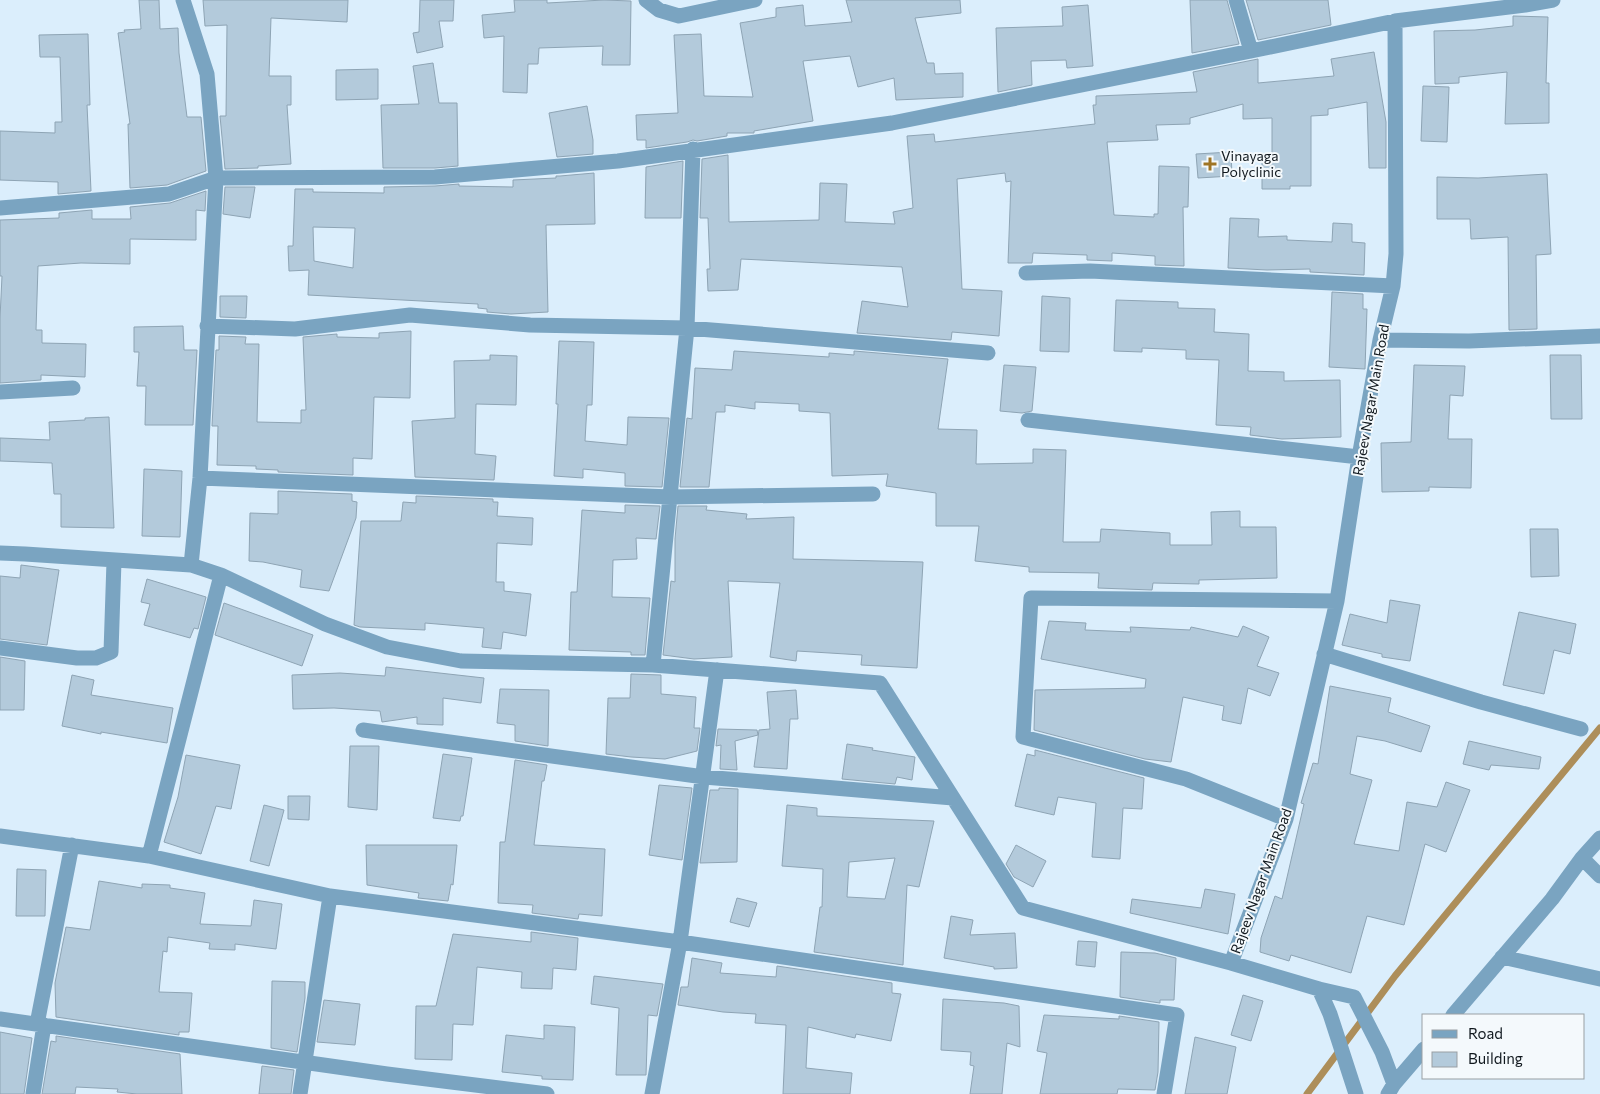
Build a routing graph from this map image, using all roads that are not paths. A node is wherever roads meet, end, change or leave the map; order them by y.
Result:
1 (183, 0) edge
2 (646, 0) edge
3 (755, 0) edge
4 (1236, 0) edge
5 (1553, 0) edge
6 (1395, 21) junction
7 (1251, 51) junction
8 (693, 150) junction
9 (216, 178) junction
10 (0, 208) edge
11 (1026, 273) dead end
12 (1393, 286) junction
13 (207, 326) junction
14 (687, 328) junction
15 (1600, 336) edge
16 (1380, 340) junction
17 (988, 353) dead end
18 (73, 388) dead end
19 (0, 392) edge
20 (1028, 420) dead end
21 (1359, 458) junction
22 (200, 478) junction
23 (874, 494) dead end
24 (671, 497) junction
25 (0, 553) edge
26 (114, 561) junction
27 (191, 566) junction
28 (221, 575) junction
29 (1337, 601) junction
30 (0, 648) edge
31 (1324, 654) junction
32 (653, 666) junction
33 (717, 670) junction
34 (1581, 729) dead end
35 (363, 730) dead end
36 (704, 777) junction
37 (953, 798) junction
38 (1286, 820) junction
39 (0, 836) edge
40 (1600, 838) edge
41 (72, 845) junction
42 (148, 856) junction
43 (1582, 858) junction
44 (1600, 876) edge
45 (330, 896) junction
46 (680, 942) junction
47 (1502, 957) junction
48 (1231, 963) junction
49 (1600, 979) edge
50 (1319, 989) junction
51 (1454, 1014) edge
52 (0, 1019) edge
53 (40, 1025) junction
54 (1422, 1051) edge
55 (304, 1062) junction
56 (1391, 1089) edge
57 (1355, 1092) edge
58 (33, 1094) edge
59 (300, 1094) edge
60 (547, 1094) edge
61 (652, 1094) edge
62 (1164, 1094) edge

1 - 9 street
2 - 3 street
4 - 7 street
5 - 6 street
6 - 7 street
6 - 12 street, Rajeev Nagar Main Road
7 - 8 street
8 - 9 street
8 - 14 street
9 - 10 street
9 - 13 street
11 - 12 street
12 - 16 street, Rajeev Nagar Main Road
13 - 14 street
13 - 22 street
14 - 17 street
14 - 24 street
15 - 16 street
16 - 21 street, Rajeev Nagar Main Road
18 - 19 street
20 - 21 street
21 - 29 street, Rajeev Nagar Main Road
22 - 24 street
22 - 27 street
23 - 24 street
24 - 32 street
25 - 26 street
26 - 27 street
26 - 30 street
27 - 28 street
28 - 32 street
28 - 42 street
29 - 31 street, Rajeev Nagar Main Road
29 - 38 street
31 - 34 street
31 - 38 street, Rajeev Nagar Main Road
32 - 33 street
33 - 36 street
33 - 37 street
35 - 36 street
36 - 37 street
36 - 46 street
37 - 48 street
38 - 48 street, Rajeev Nagar Main Road
39 - 41 street
40 - 43 street
41 - 42 street
41 - 53 street
42 - 45 street
43 - 44 street
43 - 47 street
45 - 46 street
45 - 55 street
46 - 61 street
46 - 62 street
47 - 49 street
47 - 51 street
48 - 50 street
50 - 56 street
50 - 57 street
52 - 53 street
53 - 55 street
53 - 58 street
54 - 56 street
55 - 59 street
55 - 60 street

